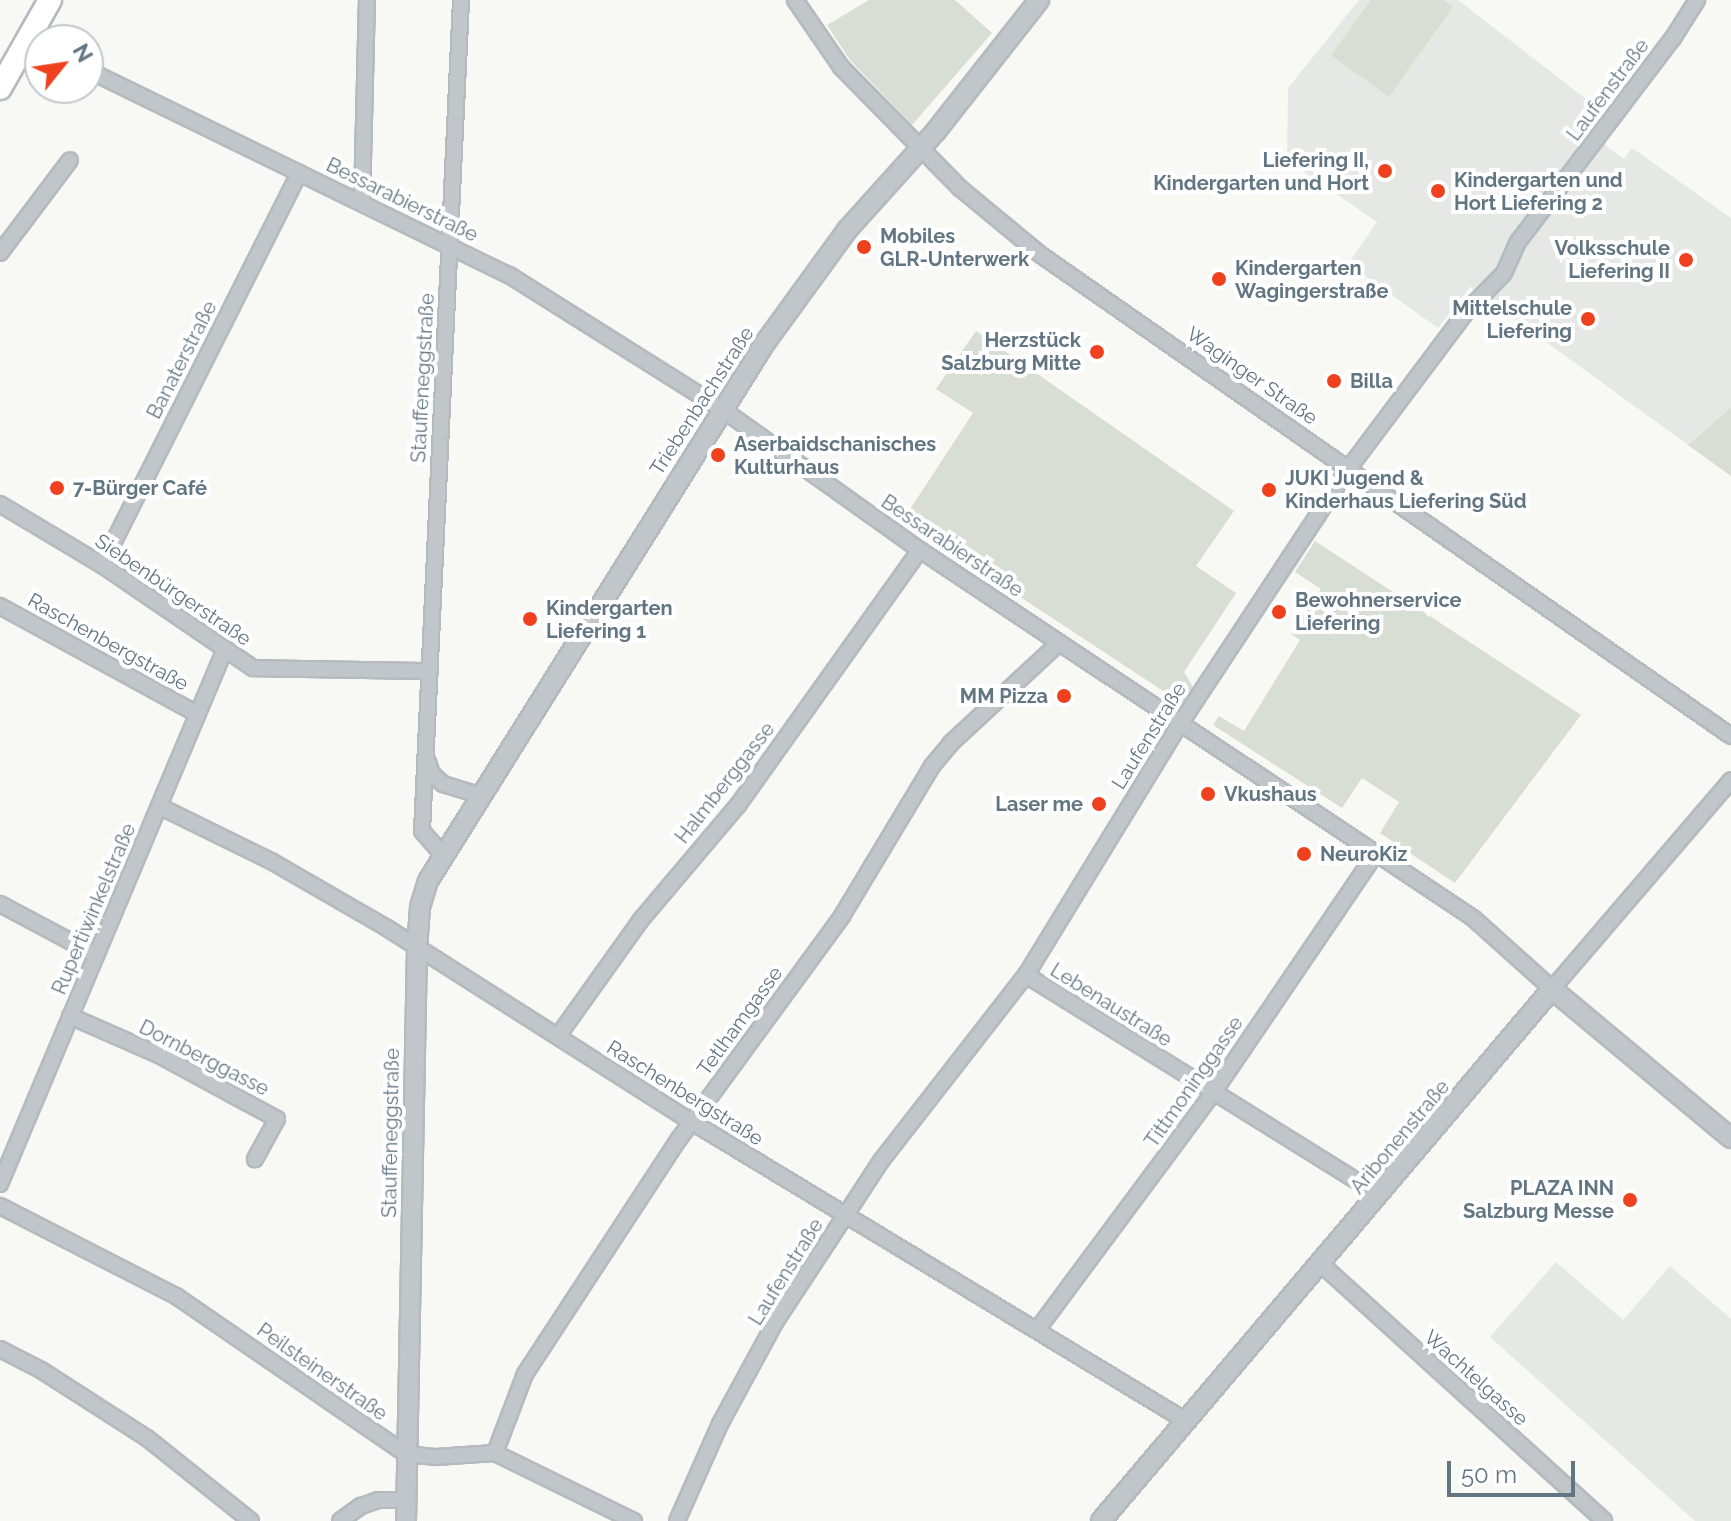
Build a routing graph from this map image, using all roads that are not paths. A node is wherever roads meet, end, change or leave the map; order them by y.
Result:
1 (50, 0) edge
2 (367, 0) edge
3 (461, 0) edge
4 (795, 0) edge
5 (1039, 0) edge
6 (1697, 0) edge
7 (41, 24) edge
8 (24, 57) edge
9 (104, 78) edge
10 (0, 88) edge
11 (920, 147) junction
12 (70, 160) dead end
13 (299, 173) junction
14 (362, 202) junction
15 (451, 245) junction
16 (0, 253) edge
17 (722, 409) junction
18 (1349, 468) junction
19 (0, 504) edge
20 (920, 550) junction
21 (102, 565) junction
22 (0, 606) edge
23 (1059, 643) junction
24 (225, 649) junction
25 (430, 671) junction
26 (197, 714) junction
27 (1180, 724) junction
28 (1731, 736) edge
29 (426, 757) junction
30 (1731, 780) edge
31 (479, 795) junction
32 (159, 806) junction
33 (1376, 853) junction
34 (442, 854) junction
35 (0, 904) edge
36 (417, 949) junction
37 (96, 955) junction
38 (1026, 975) junction
39 (1552, 989) junction
40 (70, 1016) junction
41 (558, 1036) junction
42 (1213, 1093) junction
43 (692, 1122) junction
44 (1731, 1138) edge
45 (255, 1159) dead end
46 (0, 1184) edge
47 (1379, 1195) junction
48 (0, 1206) edge
49 (845, 1216) junction
50 (1321, 1264) junction
51 (1037, 1330) junction
52 (0, 1349) edge
53 (1186, 1421) junction
54 (495, 1453) junction
55 (406, 1454) junction
56 (406, 1500) junction
57 (251, 1521) edge
58 (340, 1521) edge
59 (406, 1521) edge
60 (634, 1521) edge
61 (677, 1521) edge
62 (1101, 1521) edge
63 (1604, 1521) edge

1 - 7 main road
2 - 14 street
3 - 15 street, Stauffeneggstraße
4 - 11 street, Waginger Straße
5 - 11 street, Triebenbachstraße
6 - 18 street, Laufenstraße
8 - 10 main road
9 - 13 street, Bessarabierstraße
11 - 17 street, Triebenbachstraße
11 - 18 street, Waginger Straße
12 - 16 street
13 - 14 street, Bessarabierstraße
13 - 21 street, Banaterstraße
14 - 15 street, Bessarabierstraße
15 - 17 street, Bessarabierstraße
15 - 25 street, Stauffeneggstraße
17 - 20 street, Bessarabierstraße
17 - 31 street, Triebenbachstraße
18 - 27 street, Laufenstraße
18 - 28 street, Waginger Straße
19 - 21 street, Siebenbürgerstraße
20 - 23 street, Bessarabierstraße
20 - 41 street, Halmberggasse
21 - 24 street, Siebenbürgerstraße
22 - 26 street, Raschenbergstraße
23 - 27 street, Bessarabierstraße
23 - 43 street, Tetlhamgasse
24 - 25 street, Siebenbürgerstraße
24 - 26 street, Rupertiwinkelstraße
25 - 29 street, Stauffeneggstraße
26 - 32 street, Rupertiwinkelstraße
27 - 33 street, Bessarabierstraße
27 - 38 street, Laufenstraße
29 - 31 street
29 - 34 street, Stauffeneggstraße
30 - 39 street, Aribonenstraße
31 - 34 street, Triebenbachstraße
32 - 36 street, Raschenbergstraße
32 - 37 street, Rupertiwinkelstraße
33 - 39 street, Bessarabierstraße
33 - 42 street, Tittmoninggasse
34 - 36 street, Stauffeneggstraße
35 - 37 street
36 - 41 street, Raschenbergstraße
36 - 55 street, Stauffeneggstraße
37 - 40 street, Rupertiwinkelstraße
38 - 42 street, Lebenaustraße
38 - 49 street, Laufenstraße
39 - 44 street
39 - 47 street, Aribonenstraße
40 - 45 street, Dornberggasse
40 - 46 street, Rupertiwinkelstraße
41 - 43 street, Raschenbergstraße
42 - 47 street, Lebenaustraße
42 - 51 street, Tittmoninggasse
43 - 49 street, Raschenbergstraße
43 - 54 street, Tetlhamgasse
47 - 50 street, Aribonenstraße
48 - 55 street, Peilsteinerstraße
49 - 51 street, Raschenbergstraße
49 - 61 street, Laufenstraße
50 - 53 street, Aribonenstraße
50 - 63 street, Wachtelgasse
51 - 53 street, Raschenbergstraße
52 - 57 street
53 - 62 street, Aribonenstraße
54 - 55 street
54 - 60 street
55 - 56 street, Stauffeneggstraße
56 - 58 street
56 - 59 street, Stauffeneggstraße

